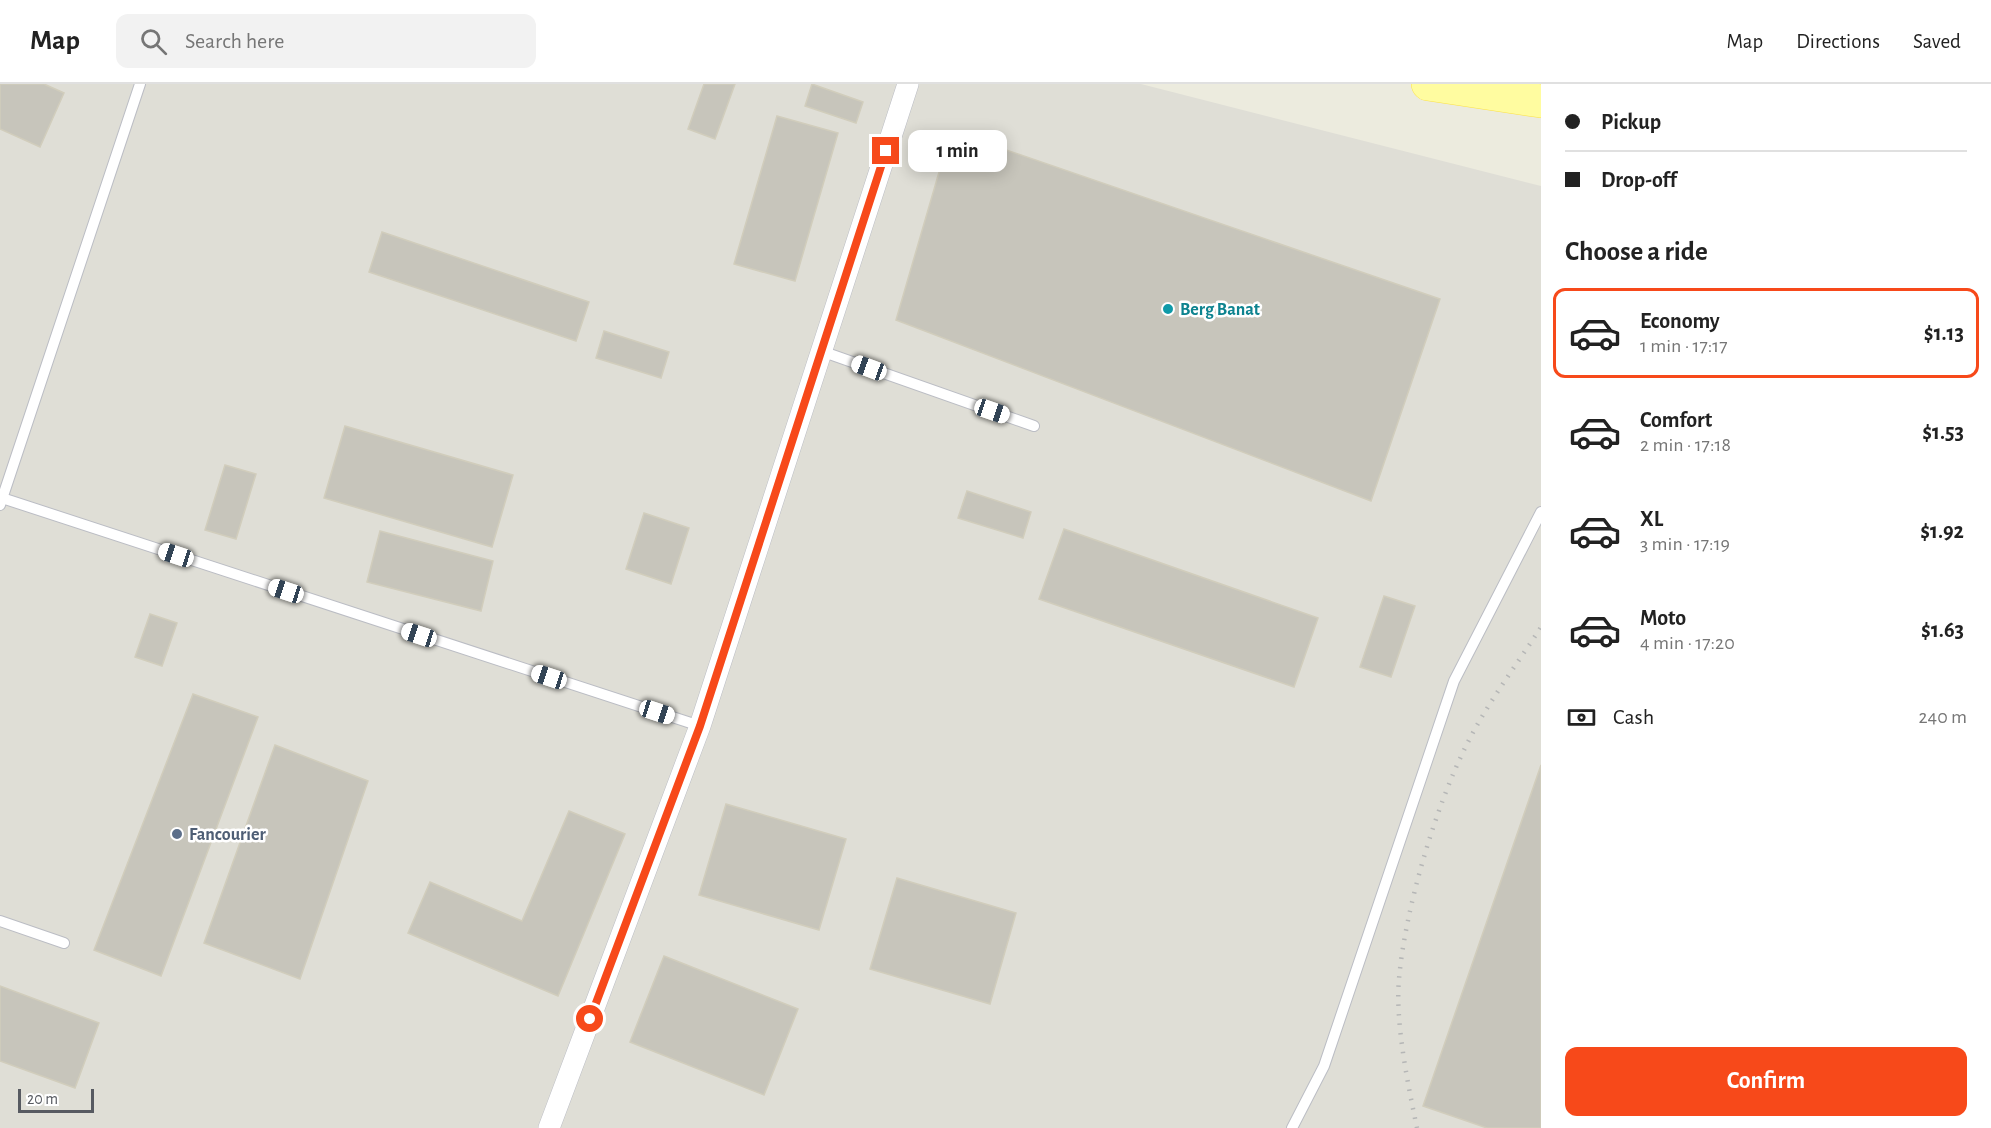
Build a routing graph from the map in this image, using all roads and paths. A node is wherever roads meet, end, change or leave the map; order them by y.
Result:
1 (140, 84) edge
2 (908, 84) edge
3 (1428, 84) edge
4 (1541, 101) edge
5 (821, 351) junction
6 (1034, 426) dead end
7 (1, 502) edge
8 (1541, 512) edge
9 (700, 726) junction
10 (0, 921) edge
11 (64, 943) dead end
12 (549, 1128) edge
13 (1292, 1128) edge

1 - 7 lane
2 - 5 street
3 - 4 main road
5 - 6 lane
5 - 9 street
7 - 9 lane
8 - 13 lane
9 - 12 street
10 - 11 lane

